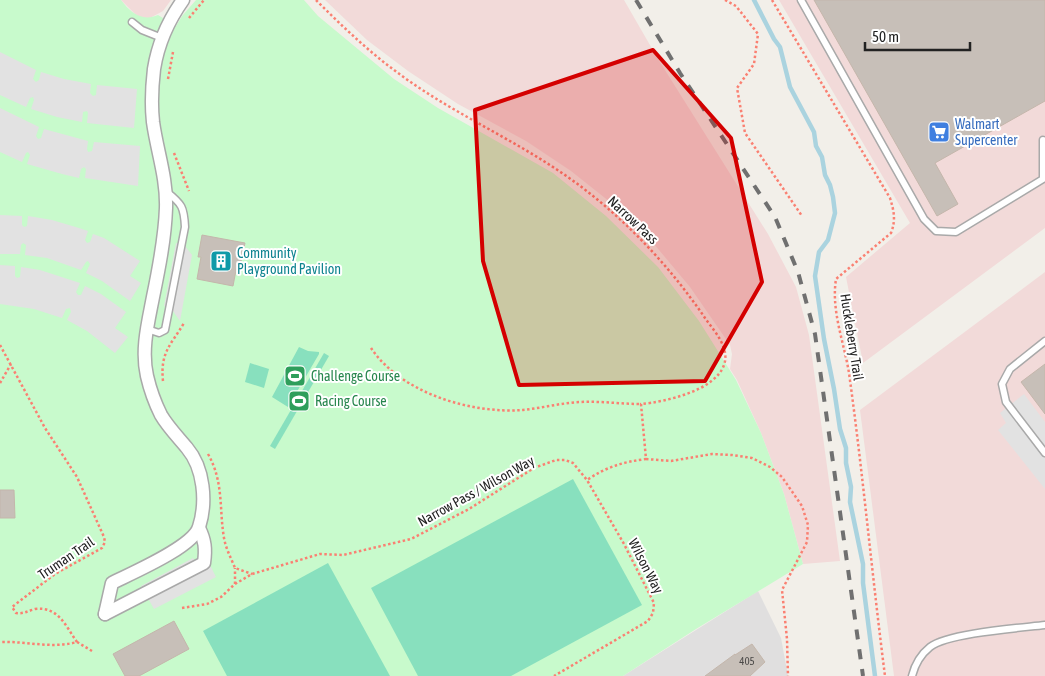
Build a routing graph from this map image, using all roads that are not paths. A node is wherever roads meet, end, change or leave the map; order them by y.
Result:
1 (183, 0) edge
2 (801, 0) edge
3 (132, 22) dead end
4 (162, 38) junction
5 (1043, 140) dead end
6 (166, 191) junction
7 (147, 329) junction
8 (1045, 341) edge
9 (1045, 453) edge
10 (199, 528) junction
11 (1045, 625) edge
12 (912, 676) edge

1 - 4 street
2 - 5 lane
3 - 4 lane
4 - 6 street
6 - 7 street
6 - 7 lane
7 - 10 street
8 - 9 lane
10 - 10 street
11 - 12 lane

